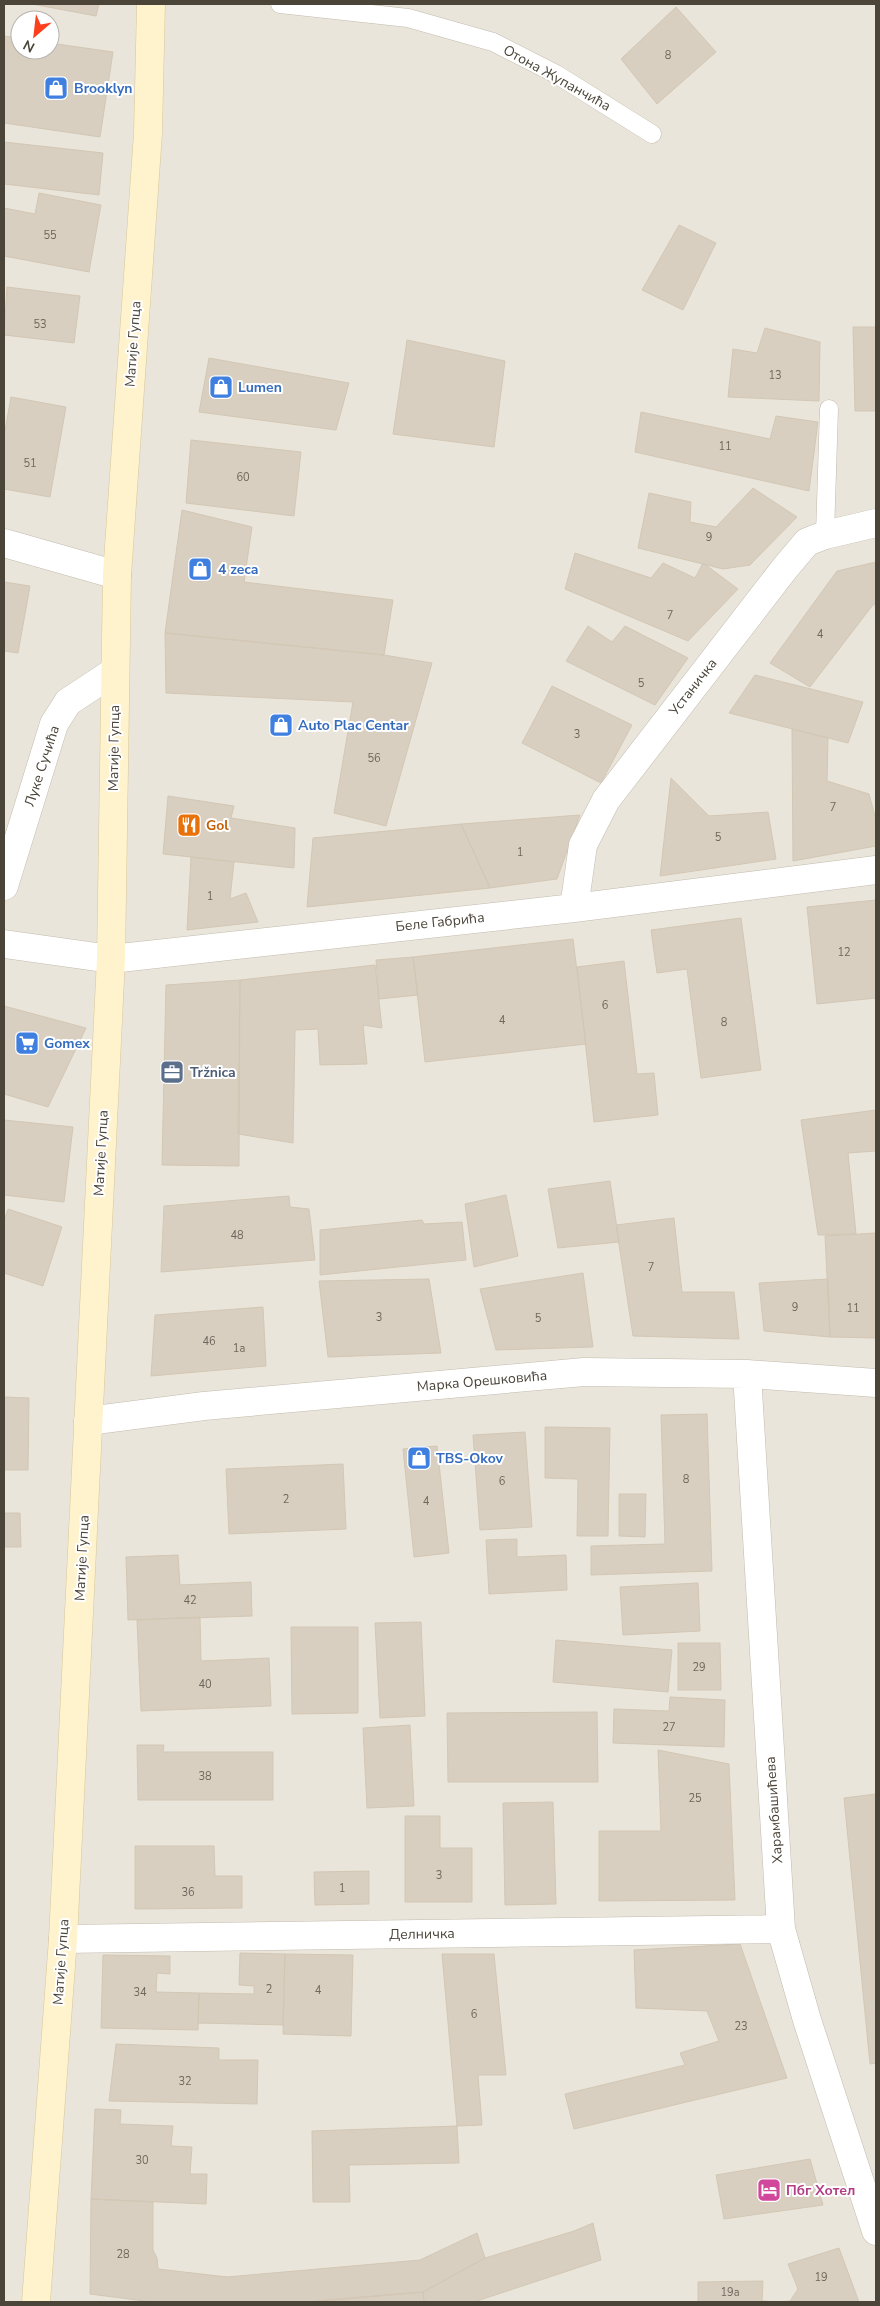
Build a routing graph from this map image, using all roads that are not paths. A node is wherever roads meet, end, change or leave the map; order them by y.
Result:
1 (151, 4) edge
2 (280, 4) edge
3 (652, 134) dead end
4 (829, 409) dead end
5 (876, 523) edge
6 (825, 534) junction
7 (4, 543) edge
8 (117, 575) junction
9 (115, 671) junction
10 (876, 870) edge
11 (4, 886) edge
12 (574, 908) junction
13 (4, 944) edge
14 (111, 959) junction
15 (747, 1374) junction
16 (876, 1383) edge
17 (88, 1421) junction
18 (781, 1929) junction
19 (63, 1939) junction
20 (876, 2231) edge
21 (36, 2302) edge

1 - 8 street, Матије Гупца
2 - 3 lane, Отона Жупанчића
4 - 6 lane
5 - 6 street, Устаничка
6 - 12 street, Устаничка
7 - 8 street
8 - 9 street, Матије Гупца
9 - 11 street, Луке Сучића
9 - 14 street, Матије Гупца
10 - 12 street, Беле Габрића
12 - 14 street, Беле Габрића
13 - 14 street, Беле Габрића
14 - 17 street, Матије Гупца
15 - 16 street, Марка Орешковића
15 - 17 street, Марка Орешковића
15 - 18 street, Харамбашићева
17 - 19 street, Матије Гупца
18 - 19 street, Делничка
18 - 20 street, Харамбашићева
19 - 21 street, Матије Гупца

